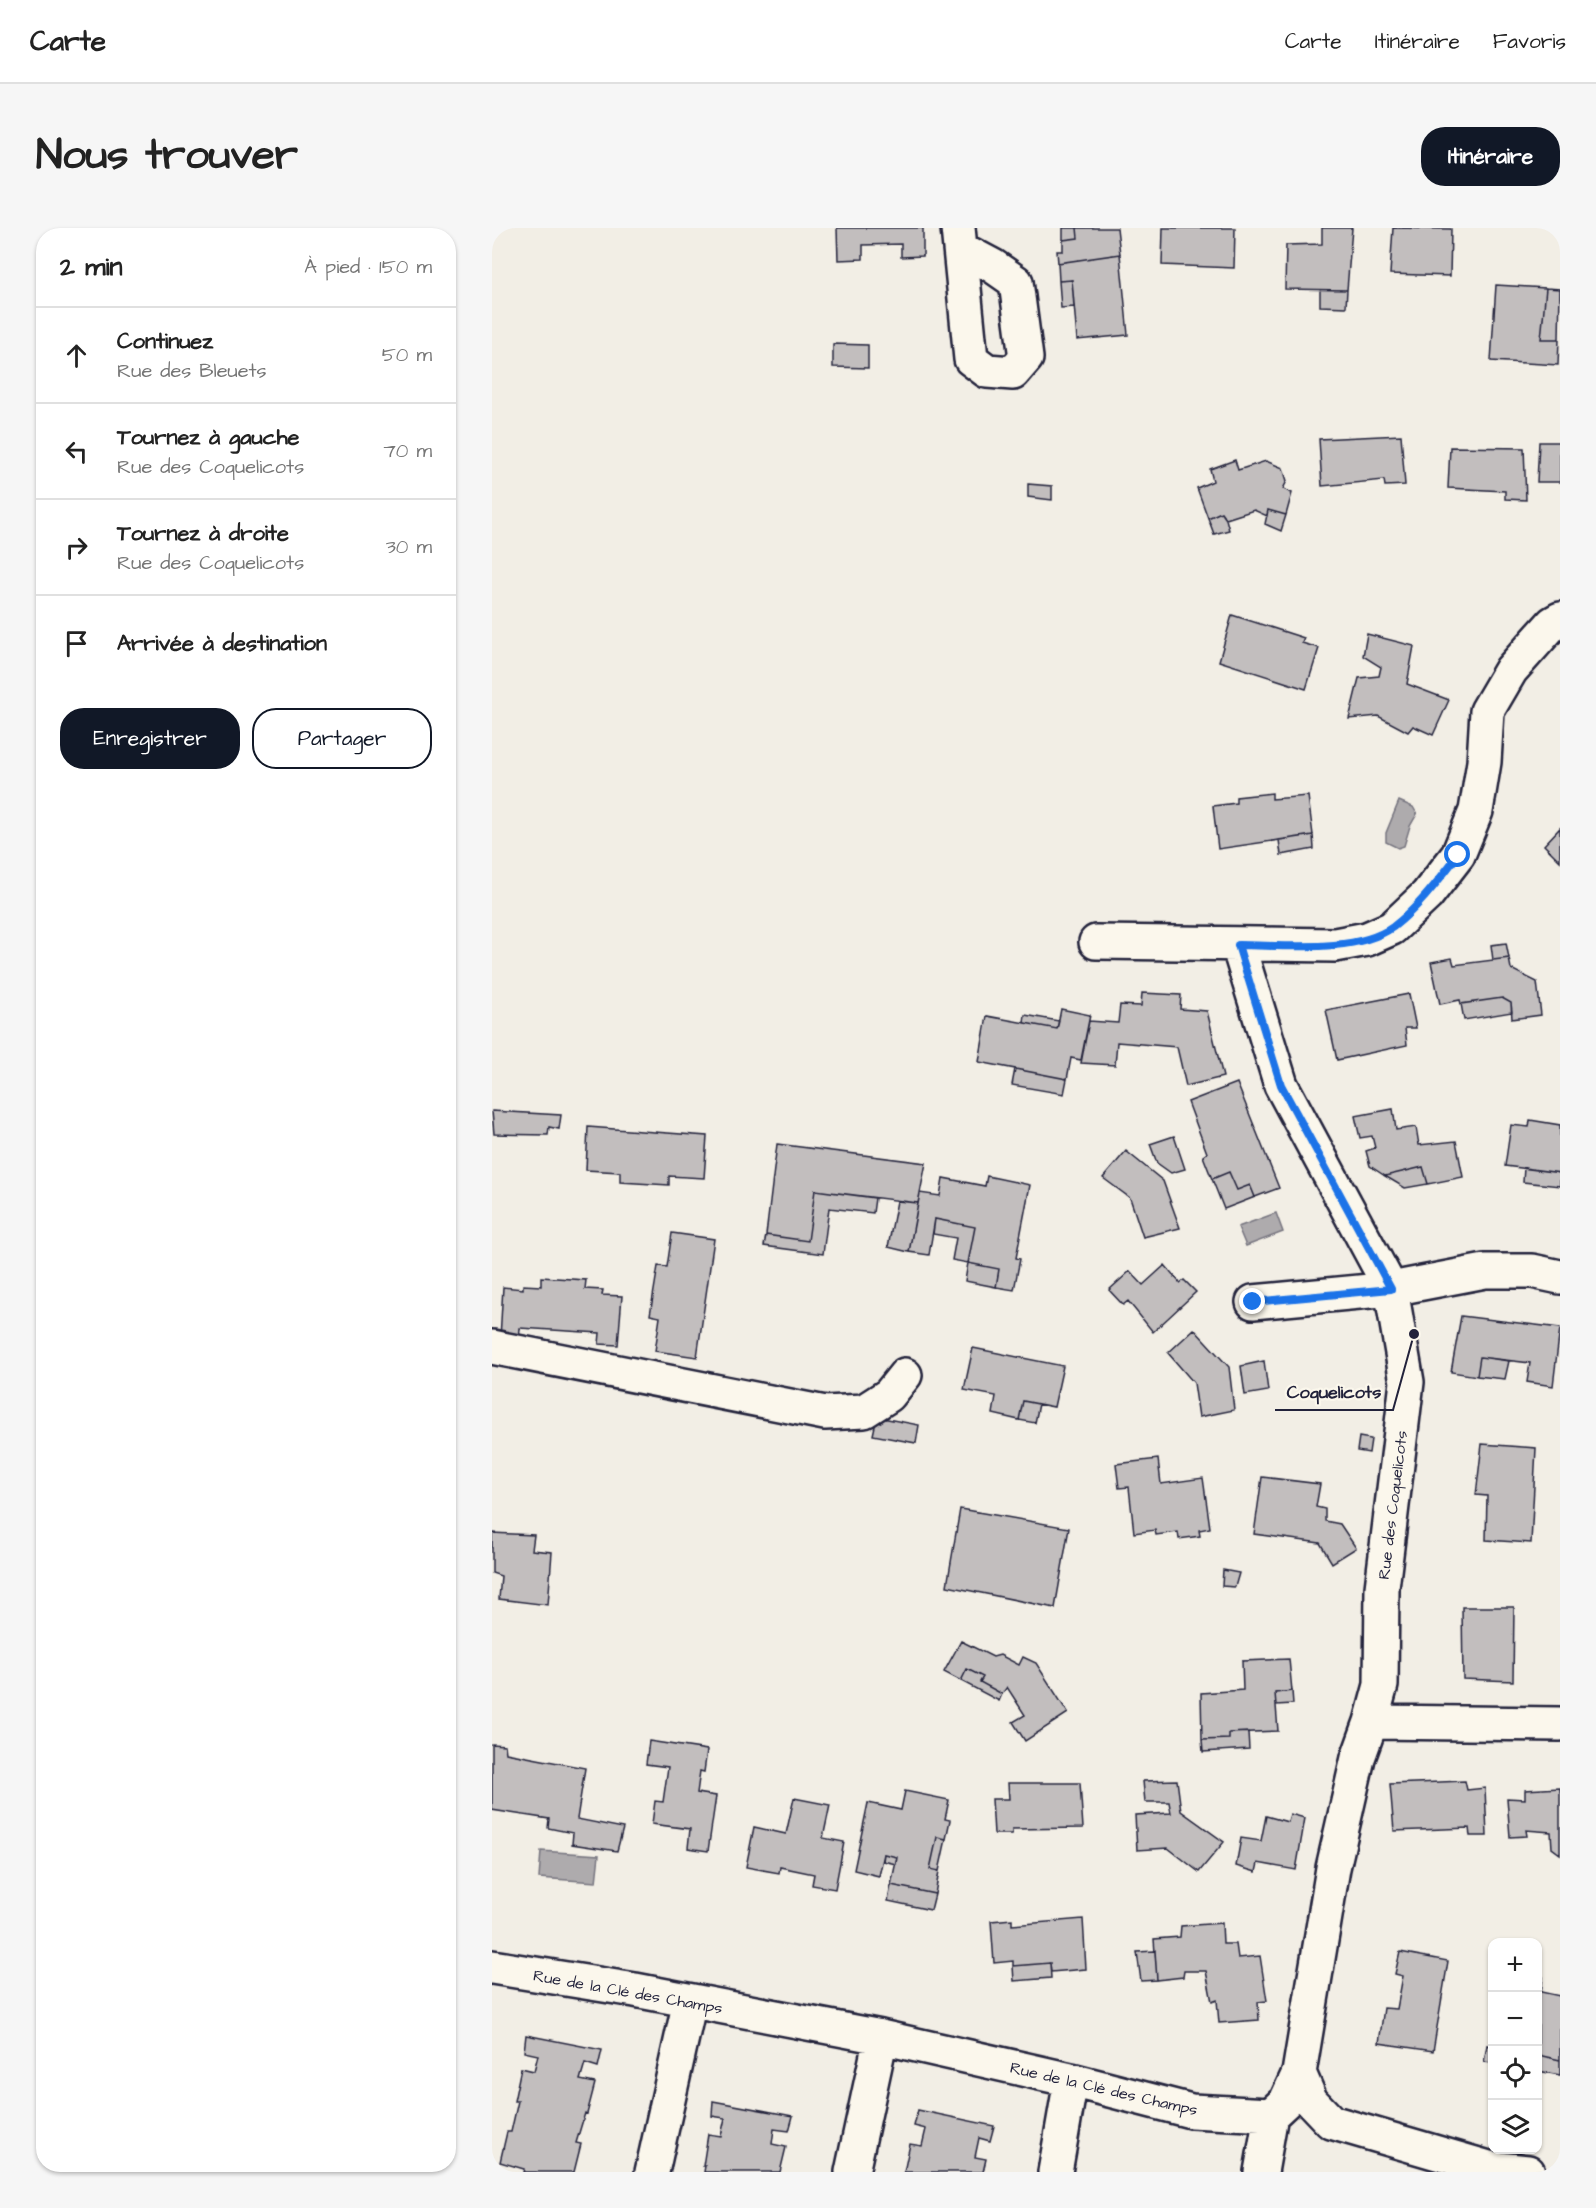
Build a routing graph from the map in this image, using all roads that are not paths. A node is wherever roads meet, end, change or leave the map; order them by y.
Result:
1 (1560, 619) edge
2 (1096, 942) dead end
3 (1238, 945) junction
4 (1560, 1277) edge
5 (1391, 1289) junction
6 (1253, 1302) dead end
7 (492, 1347) edge
8 (905, 1374) dead end
9 (1371, 1722) junction
10 (1560, 1724) edge
11 (492, 1967) edge
12 (690, 2001) junction
13 (881, 2037) junction
14 (1299, 2073) junction
15 (1071, 2080) junction
16 (1271, 2115) junction
17 (652, 2172) edge
18 (852, 2172) edge
19 (1055, 2172) edge
20 (1261, 2172) edge
21 (1528, 2172) edge

1 - 3 street
2 - 3 street
3 - 5 street, Rue des Coquelicots
4 - 5 street
5 - 6 street
5 - 9 street, Rue des Coquelicots
7 - 8 street
9 - 10 street
9 - 14 street
11 - 12 street, Rue de la Clé des Champs
12 - 13 street, Rue de la Clé des Champs
12 - 17 street
13 - 15 street, Rue de la Clé des Champs
13 - 18 street
14 - 16 street
14 - 21 street
15 - 16 street, Rue de la Clé des Champs
15 - 19 street
16 - 20 street

